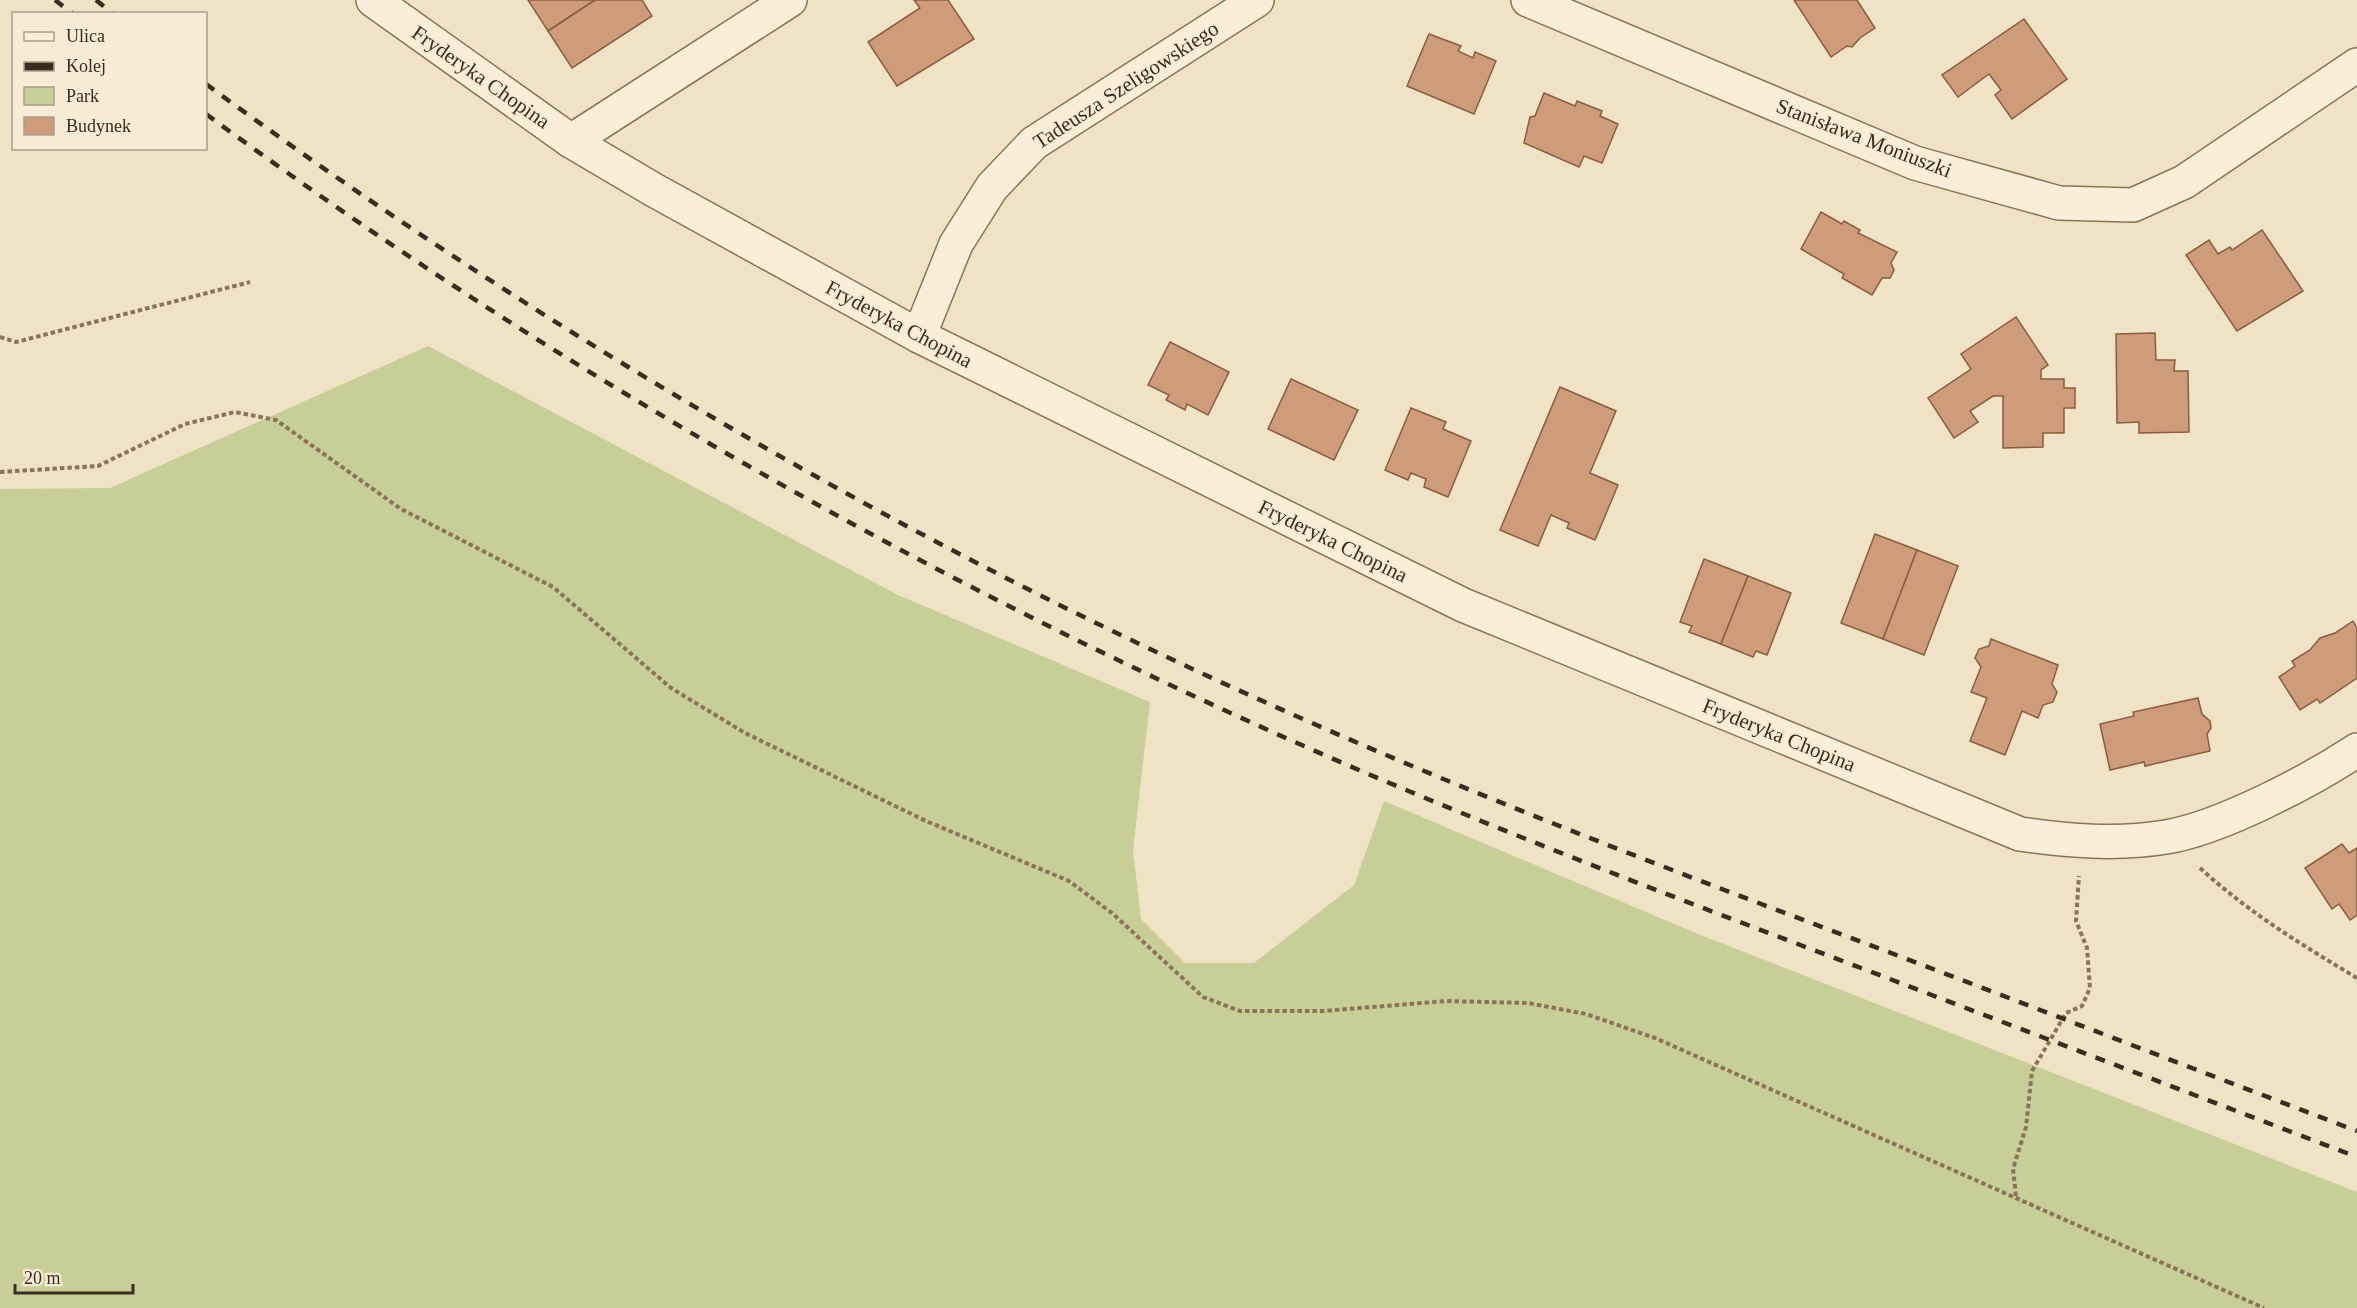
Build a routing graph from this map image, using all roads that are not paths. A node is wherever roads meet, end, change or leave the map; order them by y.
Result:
1 (373, 0) edge
2 (790, 0) edge
3 (1257, 0) edge
4 (1528, 0) edge
5 (2357, 65) edge
6 (571, 141) junction
7 (919, 336) junction
8 (2357, 750) edge

1 - 6 street, Fryderyka Chopina
2 - 6 street
3 - 7 street, Tadeusza Szeligowskiego
4 - 5 street, Stanisława Moniuszki
6 - 7 street, Fryderyka Chopina
7 - 8 street, Fryderyka Chopina

